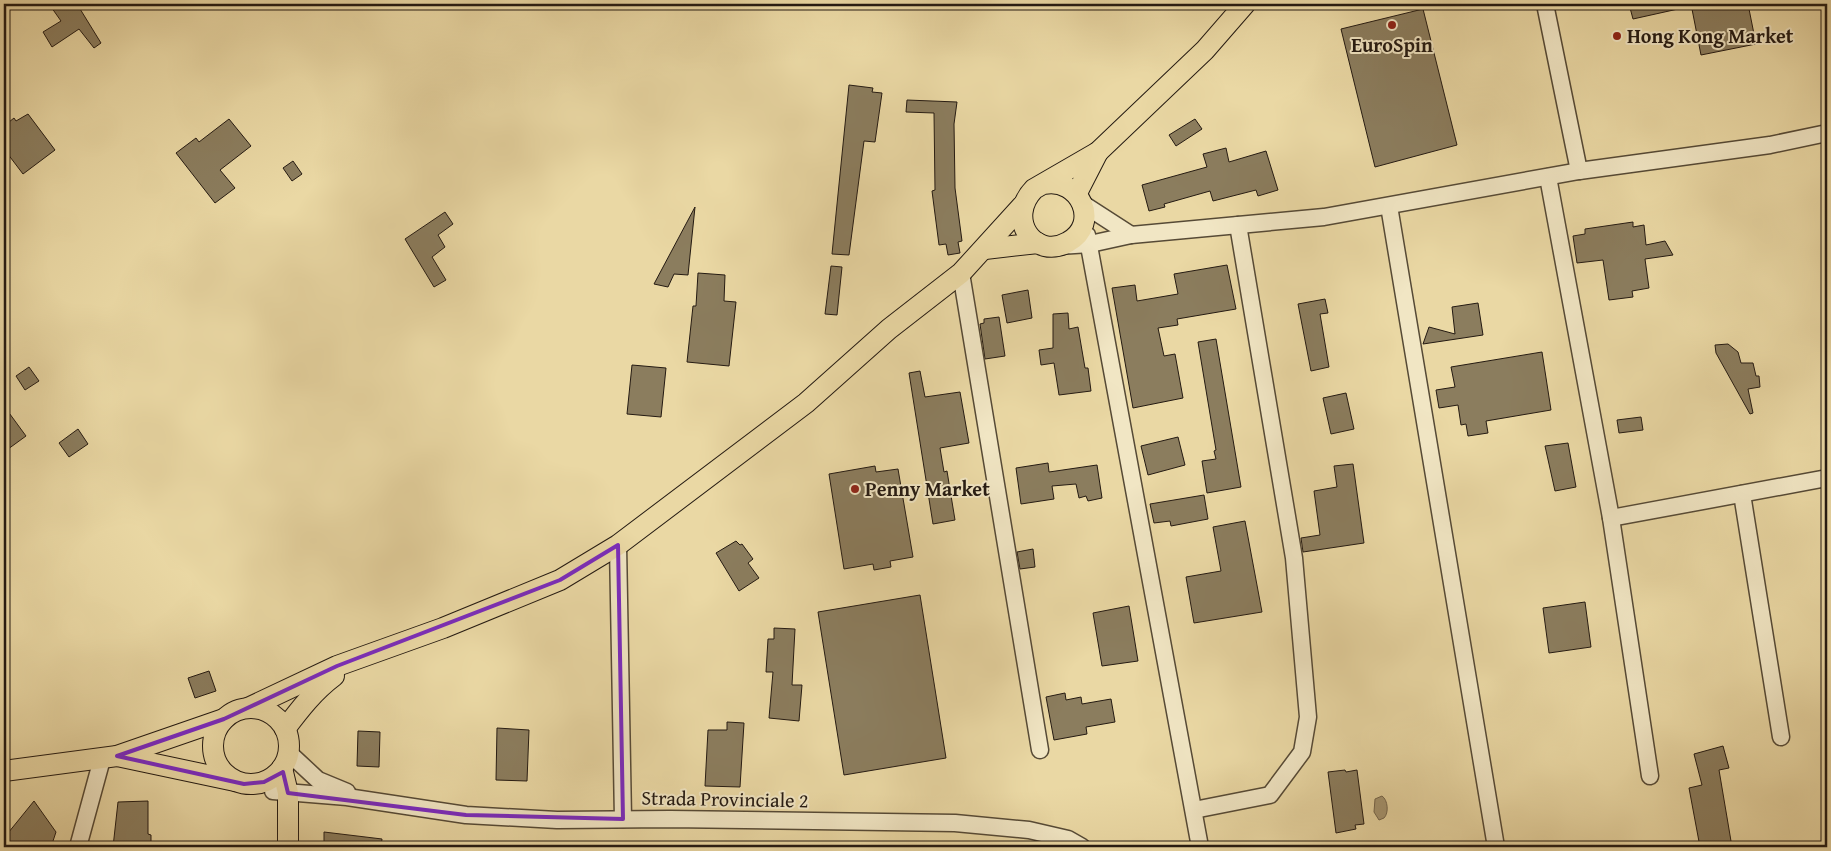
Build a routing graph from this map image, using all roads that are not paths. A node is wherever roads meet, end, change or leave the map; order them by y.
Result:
1 (1245, 4) edge
2 (1545, 4) edge
3 (1827, 133) edge
4 (1098, 152) junction
5 (1579, 171) junction
6 (1548, 177) junction
7 (1044, 184) junction
8 (1022, 206) junction
9 (1081, 206) junction
10 (1389, 206) junction
11 (1238, 225) junction
12 (1131, 235) junction
13 (1038, 243) junction
14 (1090, 244) junction
15 (1058, 246) junction
16 (985, 249) junction
17 (961, 273) junction
18 (1827, 478) edge
19 (1742, 494) junction
20 (1611, 518) junction
21 (618, 545) junction
22 (359, 658) junction
23 (248, 708) junction
24 (224, 719) junction
25 (285, 729) junction
26 (1781, 737) dead end
27 (1040, 750) dead end
28 (110, 758) junction
29 (285, 761) junction
30 (4, 771) edge
31 (1650, 776) dead end
32 (244, 783) junction
33 (280, 792) junction
34 (365, 800) junction
35 (1194, 810) junction
36 (623, 819) junction
37 (78, 847) edge
38 (288, 847) edge
39 (1082, 847) edge
40 (1200, 847) edge
41 (1496, 847) edge

1 - 4 main road
2 - 5 street
3 - 5 street
4 - 7 main road
4 - 9 main road
5 - 6 street
6 - 10 street
6 - 20 street
7 - 8 main road
7 - 9 main road
8 - 13 main road
8 - 16 main road
9 - 12 street
9 - 14 street
9 - 15 main road
10 - 11 street
10 - 41 street
11 - 12 street
11 - 35 street
12 - 14 street
13 - 15 main road
13 - 16 main road
14 - 15 street
14 - 35 street
16 - 17 main road
17 - 21 main road
17 - 27 street
18 - 19 street
19 - 20 street
19 - 26 street
20 - 31 street
21 - 22 main road
21 - 36 street
22 - 23 main road
22 - 25 main road
23 - 24 main road
23 - 25 main road
24 - 28 main road
24 - 32 main road
25 - 29 main road
28 - 30 main road
28 - 32 main road
28 - 37 street
29 - 32 main road
29 - 33 main road
29 - 34 street
32 - 33 main road
33 - 34 street
33 - 38 main road
34 - 36 street, Strada Provinciale 2
35 - 40 street
36 - 39 street, Strada Provinciale 2

